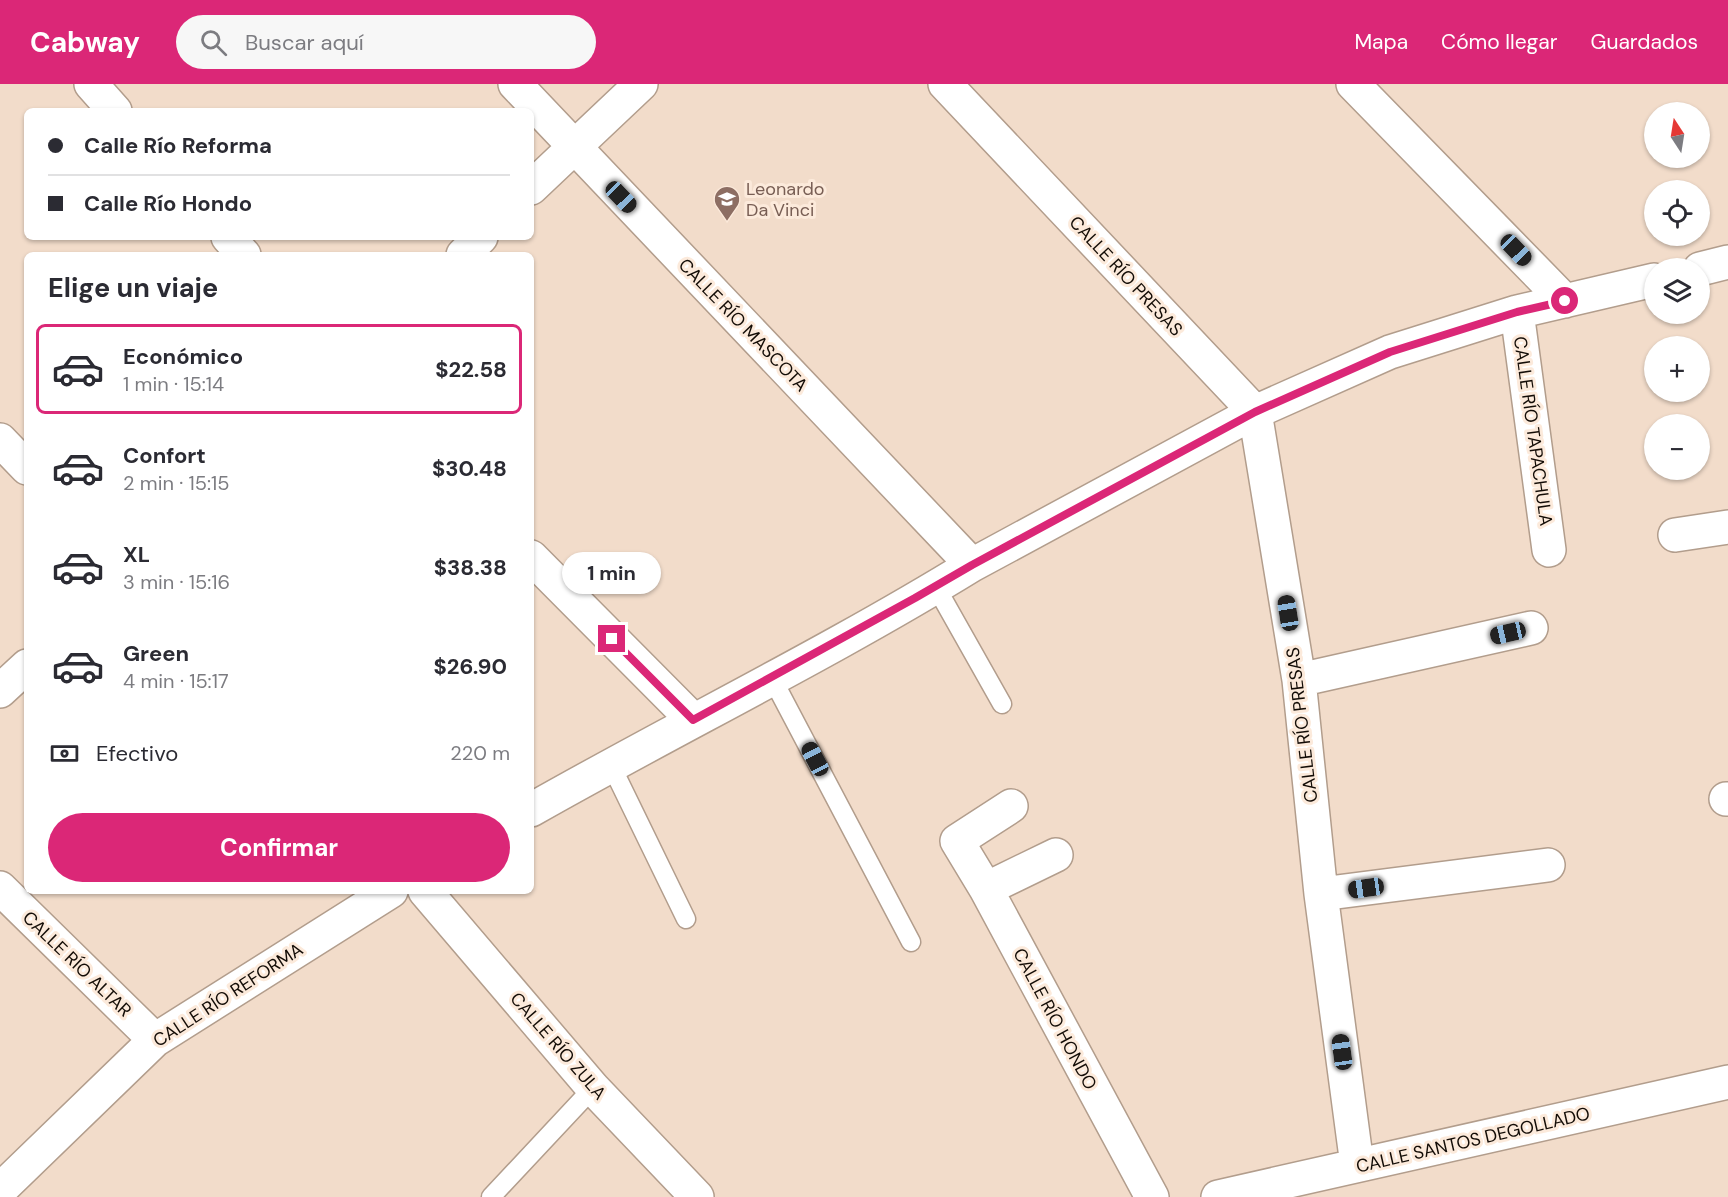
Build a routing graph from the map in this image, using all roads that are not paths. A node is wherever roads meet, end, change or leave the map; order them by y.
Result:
1 (91, 84) edge
2 (515, 84) edge
3 (641, 84) edge
4 (945, 84) edge
5 (1353, 84) edge
6 (112, 108) edge
7 (573, 147) junction
8 (534, 185) edge
9 (231, 240) edge
10 (478, 240) edge
11 (241, 252) edge
12 (466, 252) edge
13 (1728, 262) edge
14 (1710, 266) edge
15 (1644, 282) edge
16 (1565, 301) junction
17 (1517, 312) junction
18 (1255, 412) junction
19 (0, 440) edge
20 (24, 465) edge
21 (1728, 527) edge
22 (1675, 535) dead end
23 (1549, 550) dead end
24 (534, 560) edge
25 (972, 565) junction
26 (936, 587) junction
27 (1532, 628) dead end
28 (24, 669) edge
29 (772, 678) junction
30 (1299, 680) junction
31 (0, 691) edge
32 (1002, 704) dead end
33 (693, 720) junction
34 (610, 765) junction
35 (1011, 806) dead end
36 (534, 808) edge
37 (1056, 855) dead end
38 (1548, 865) dead end
39 (0, 888) edge
40 (986, 889) junction
41 (386, 894) edge
42 (428, 894) edge
43 (1321, 894) junction
44 (686, 919) dead end
45 (911, 942) dead end
46 (155, 1040) junction
47 (1728, 1082) edge
48 (593, 1088) junction
49 (1357, 1166) junction
50 (0, 1190) edge
51 (491, 1197) edge
52 (697, 1197) edge
53 (1152, 1197) edge
54 (1218, 1197) edge

1 - 6 street
2 - 7 street, CALLE RÍO MASCOTA
3 - 7 street
4 - 18 street, CALLE RÍO PRESAS
5 - 16 street
7 - 8 street
7 - 25 street, CALLE RÍO MASCOTA
9 - 11 street
10 - 12 street
13 - 14 street
15 - 16 street
16 - 17 street
17 - 18 street
17 - 23 street, CALLE RÍO TAPACHULA
18 - 25 street
18 - 30 street, CALLE RÍO PRESAS
19 - 20 street
21 - 22 street
24 - 33 street
25 - 26 street
26 - 29 street
26 - 32 lane
27 - 30 street
28 - 31 street
29 - 33 street
29 - 45 lane
30 - 43 street, CALLE RÍO PRESAS
33 - 34 street
34 - 36 street
34 - 44 lane
35 - 40 street, CALLE RÍO HONDO
37 - 40 street
38 - 43 street
39 - 46 street, CALLE RÍO ALTAR
40 - 53 street, CALLE RÍO HONDO
41 - 46 street, CALLE RÍO REFORMA
42 - 48 street, CALLE RÍO ZULA
43 - 49 street, CALLE RÍO PRESAS
46 - 50 street, CALLE RÍO REFORMA
47 - 49 street, CALLE SANTOS DEGOLLADO
48 - 51 lane
48 - 52 street, CALLE RÍO ZULA
49 - 54 street, CALLE SANTOS DEGOLLADO

